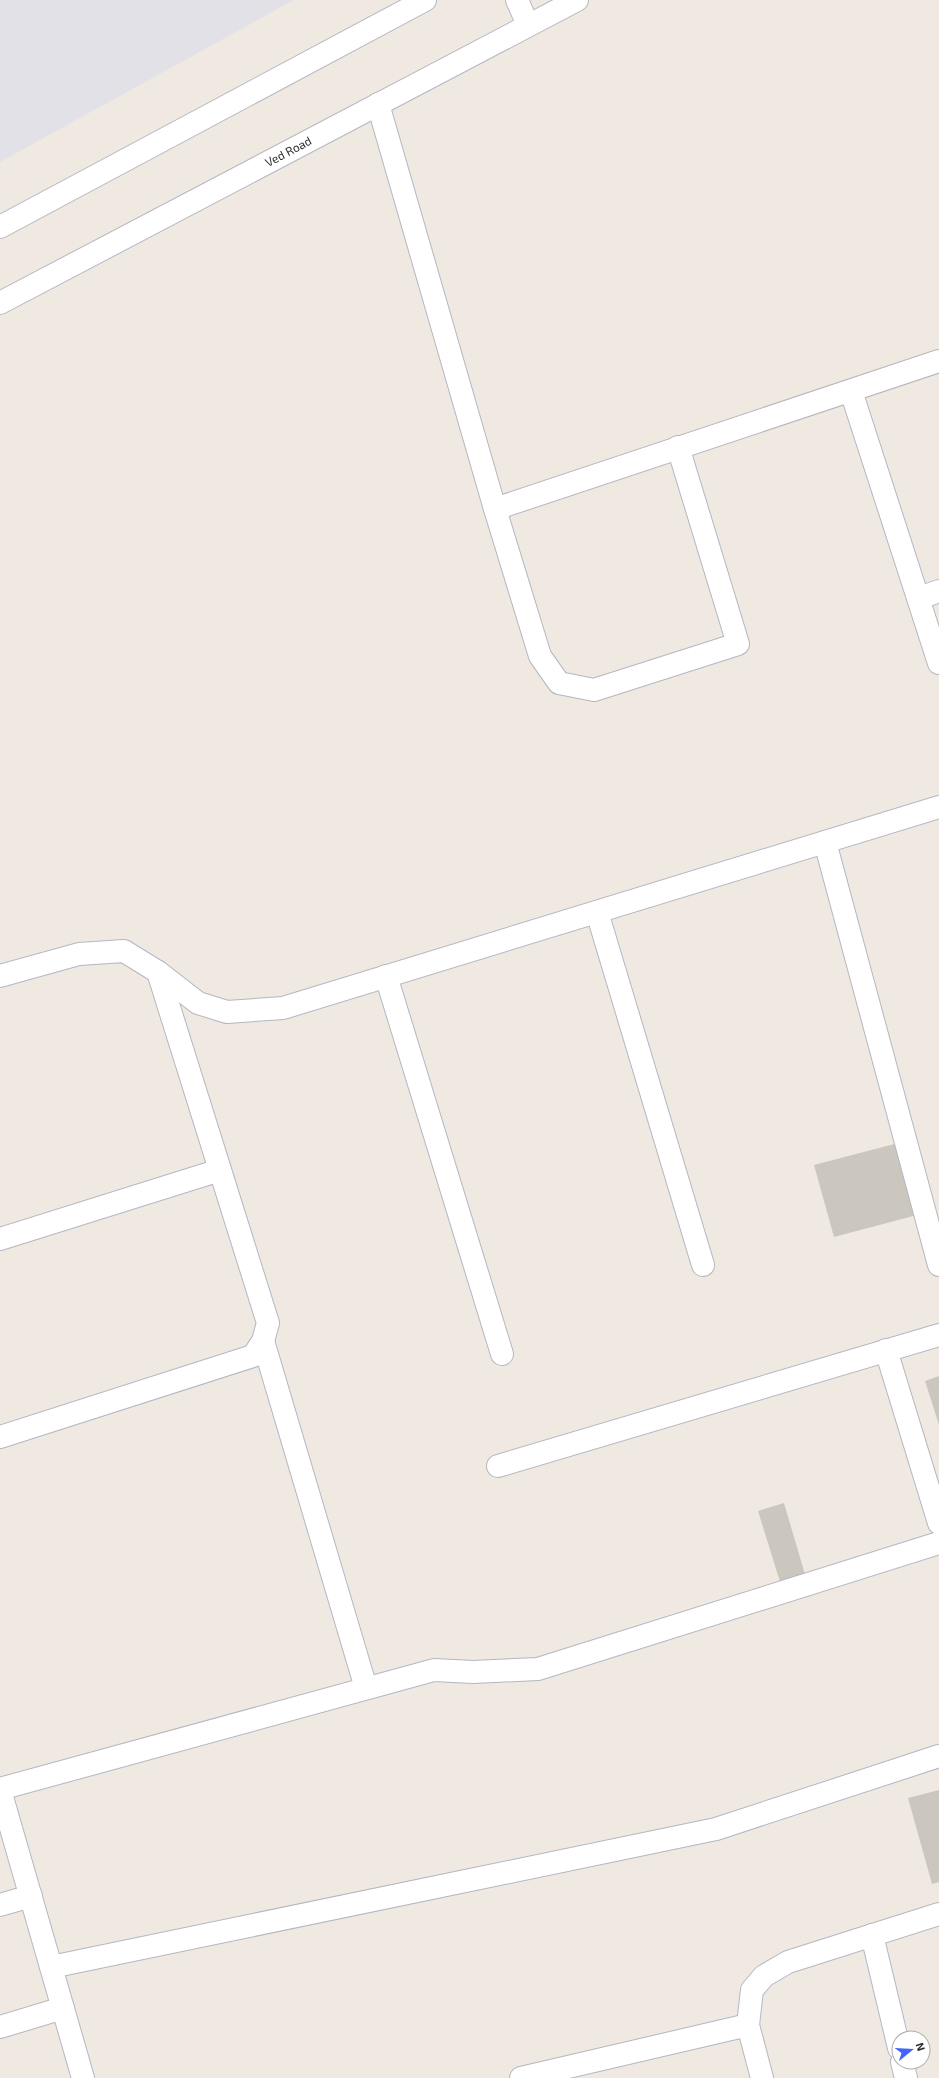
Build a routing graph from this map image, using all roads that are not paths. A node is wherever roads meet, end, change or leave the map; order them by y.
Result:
1 (425, 0) edge
2 (517, 0) edge
3 (567, 2) edge
4 (528, 25) junction
5 (378, 104) junction
6 (0, 227) edge
7 (0, 302) edge
8 (939, 361) edge
9 (851, 391) junction
10 (678, 447) junction
11 (495, 508) junction
12 (939, 591) edge
13 (919, 598) junction
14 (939, 662) edge
15 (939, 807) edge
16 (825, 842) junction
17 (597, 912) junction
18 (158, 972) junction
19 (0, 976) edge
20 (386, 976) junction
21 (220, 1170) junction
22 (0, 1239) edge
23 (703, 1265) dead end
24 (939, 1265) edge
25 (939, 1335) edge
26 (263, 1341) junction
27 (886, 1350) junction
28 (502, 1354) dead end
29 (0, 1437) edge
30 (498, 1466) dead end
31 (939, 1523) edge
32 (939, 1543) edge
33 (366, 1688) junction
34 (939, 1756) edge
35 (0, 1790) edge
36 (30, 1896) junction
37 (0, 1905) edge
38 (939, 1914) edge
39 (872, 1935) junction
40 (51, 1967) junction
41 (63, 2008) junction
42 (748, 2025) junction
43 (0, 2027) edge
44 (895, 2030) edge
45 (83, 2078) edge
46 (521, 2078) edge
47 (762, 2078) edge

1 - 6 street
2 - 4 street
3 - 4 street, Ved Road
4 - 5 street, Ved Road
5 - 7 street, Ved Road
5 - 11 street
8 - 9 street
9 - 10 street
9 - 13 street
10 - 11 street
10 - 11 street
12 - 13 street
13 - 14 street
15 - 16 street
16 - 17 street
16 - 24 street
17 - 20 street
17 - 23 street
18 - 19 street
18 - 20 street
18 - 21 street
20 - 28 street
21 - 22 street
21 - 26 street
25 - 27 street
26 - 29 street
26 - 33 street
27 - 30 street
27 - 31 street
32 - 33 street
33 - 35 street
34 - 40 street
35 - 36 street
36 - 37 street
36 - 40 street
38 - 39 street
39 - 42 street
39 - 44 street
40 - 41 street
41 - 43 street
41 - 45 street
42 - 46 street
42 - 47 street

